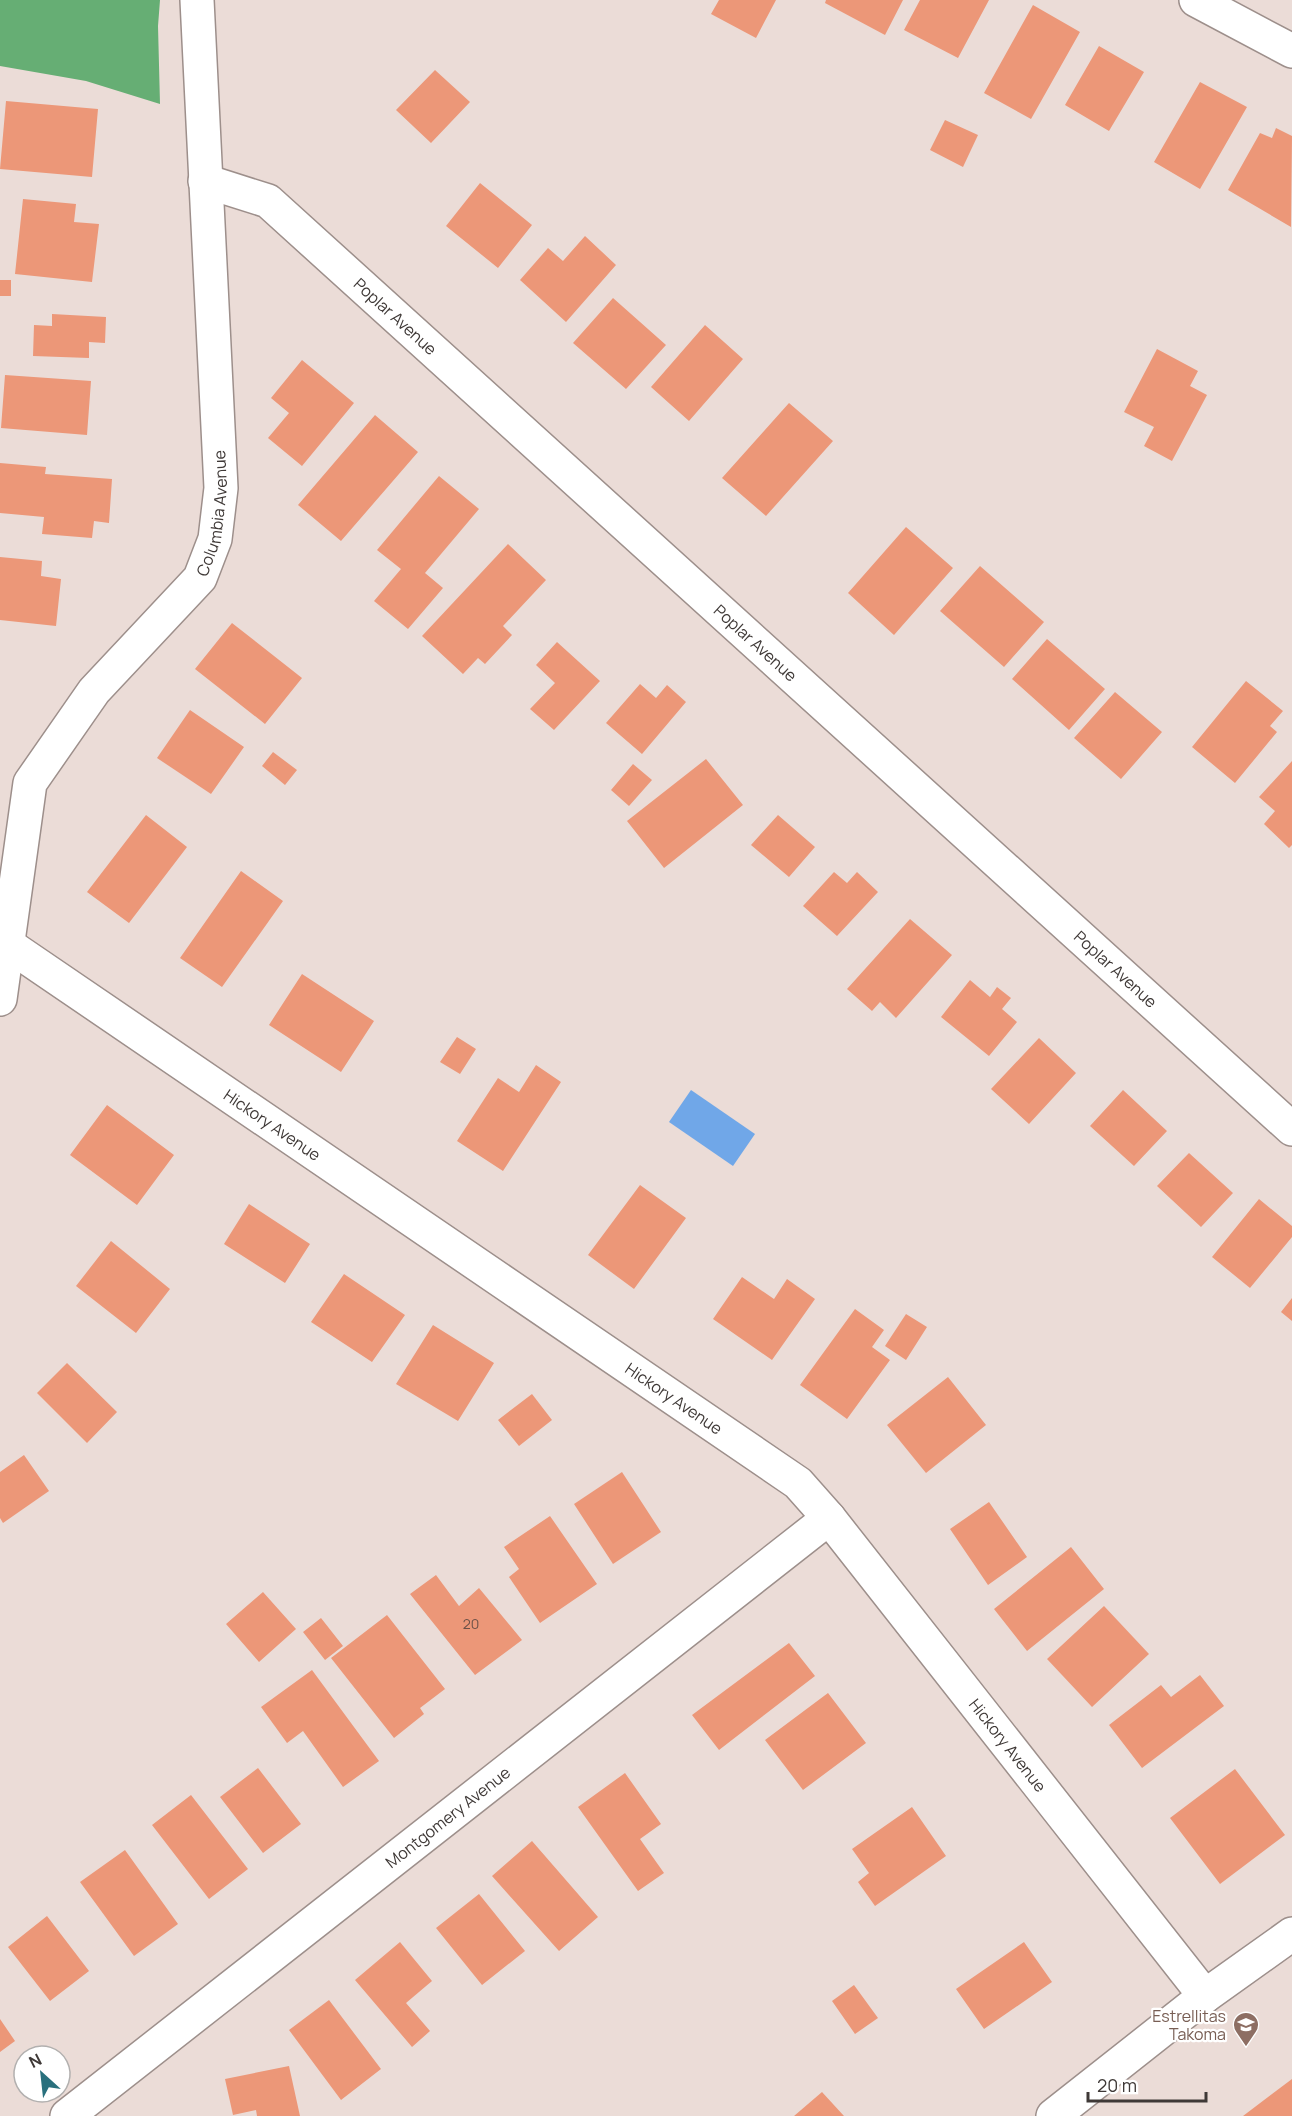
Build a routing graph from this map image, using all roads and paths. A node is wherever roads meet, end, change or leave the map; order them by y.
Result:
1 (197, 0) edge
2 (1196, 0) edge
3 (1292, 51) edge
4 (206, 181) junction
5 (7, 944) junction
6 (0, 999) edge
7 (1292, 1129) edge
8 (829, 1518) junction
9 (1292, 1934) edge
10 (1205, 1996) junction
11 (68, 2116) edge
12 (1053, 2116) edge

1 - 4 street, Columbia Avenue
2 - 3 street
4 - 5 street, Columbia Avenue
4 - 7 street, Poplar Avenue
5 - 6 street, Columbia Avenue
5 - 8 street, Hickory Avenue
8 - 10 street, Hickory Avenue
8 - 11 street, Montgomery Avenue
9 - 10 street
10 - 12 street

